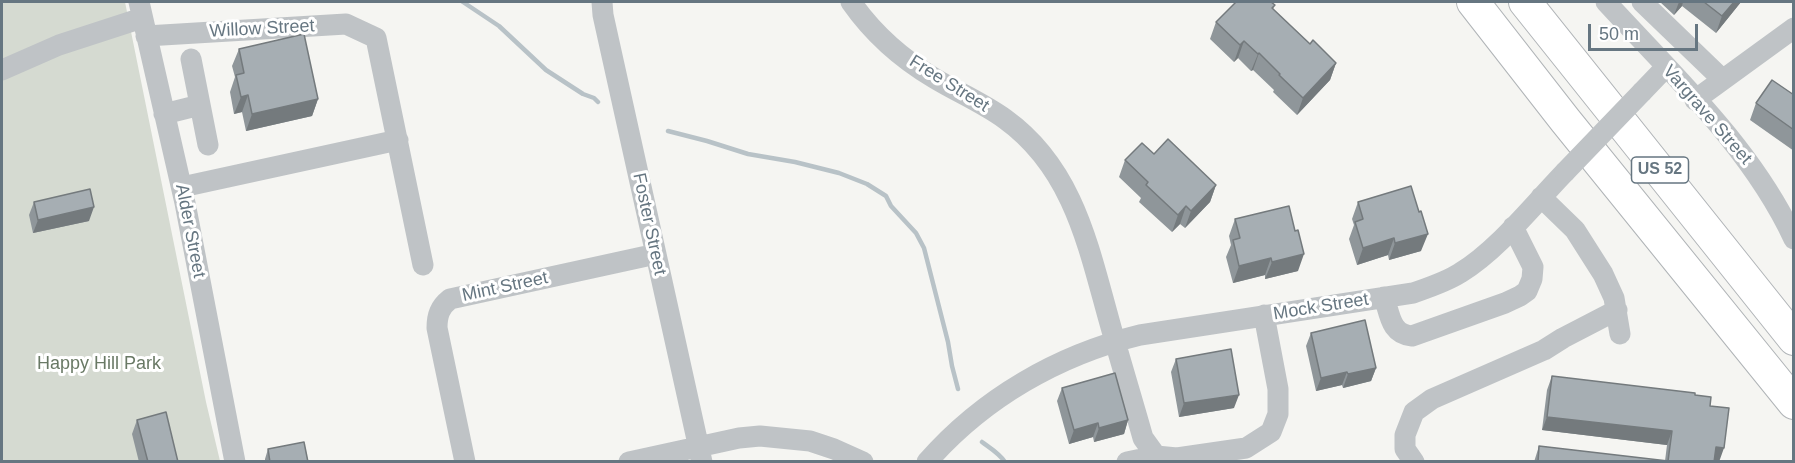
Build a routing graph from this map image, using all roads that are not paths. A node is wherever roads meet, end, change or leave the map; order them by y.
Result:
1 (602, 2) edge
2 (851, 2) edge
3 (1458, 2) edge
4 (1473, 2) edge
5 (1525, 2) edge
6 (1606, 2) edge
7 (1642, 2) edge
8 (142, 18) edge
9 (1794, 28) edge
10 (190, 59) dead end
11 (1666, 68) junction
12 (2, 70) edge
13 (1722, 79) junction
14 (1695, 100) junction
15 (200, 105) junction
16 (164, 114) junction
17 (1565, 120) junction
18 (398, 140) junction
19 (208, 145) dead end
20 (182, 187) junction
21 (1541, 197) junction
22 (1513, 227) junction
23 (1794, 239) edge
24 (656, 254) junction
25 (423, 265) dead end
26 (1384, 297) junction
27 (1617, 310) junction
28 (1264, 315) junction
29 (1620, 334) dead end
30 (1794, 339) edge
31 (1114, 341) junction
32 (1794, 403) edge
33 (700, 454) edge
34 (1156, 456) junction
35 (235, 462) edge
36 (465, 462) edge
37 (629, 462) edge
38 (863, 462) edge
39 (927, 462) edge
40 (1127, 462) edge
41 (1414, 462) edge

1 - 24 street, Foster Street
2 - 31 street, Free Street
3 - 17 highway
4 - 17 highway, US 52
5 - 30 highway, US 52
6 - 11 street, Vargrave Street
7 - 13 street
8 - 12 street, Willow Street
8 - 16 street, Alder Street
8 - 18 street, Willow Street
9 - 13 street
10 - 15 street
11 - 14 street, Vargrave Street
11 - 21 street, Mock Street, bridge
13 - 14 street
14 - 23 street, Vargrave Street
15 - 16 street
15 - 19 street
16 - 20 street, Alder Street
17 - 32 highway, US 52
18 - 20 street
18 - 25 street
20 - 35 street, Alder Street
21 - 22 street, Mock Street
21 - 27 street
22 - 26 street, Mock Street
22 - 26 street
24 - 33 street, Foster Street
24 - 36 street, Mint Street
26 - 28 street, Mock Street
27 - 29 street
27 - 41 street
28 - 31 street, Mock Street
28 - 34 street
31 - 34 street, Free Street
31 - 39 street, Mock Street
33 - 37 street
33 - 38 street
34 - 40 street

